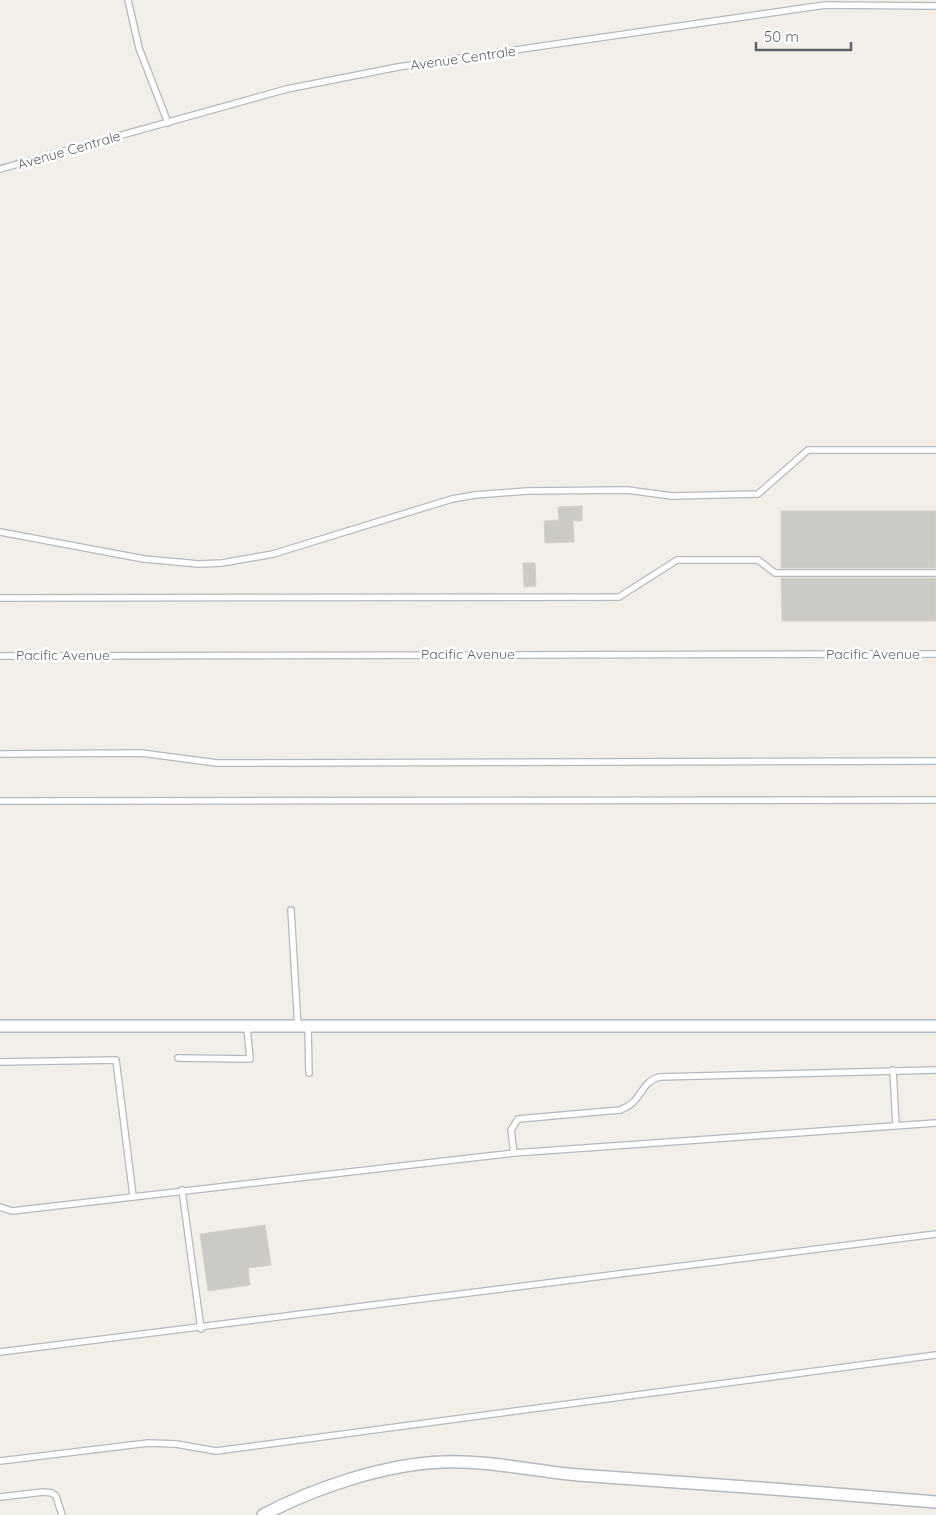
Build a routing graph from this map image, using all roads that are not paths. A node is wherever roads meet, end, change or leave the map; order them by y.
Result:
1 (128, 0) edge
2 (826, 3) edge
3 (936, 6) edge
4 (168, 123) junction
5 (0, 169) edge
6 (936, 450) edge
7 (0, 532) edge
8 (936, 573) edge
9 (0, 598) edge
10 (936, 654) edge
11 (0, 656) edge
12 (0, 754) edge
13 (936, 761) edge
14 (936, 800) edge
15 (0, 801) edge
16 (291, 910) dead end
17 (0, 1026) edge
18 (936, 1026) edge
19 (247, 1028) junction
20 (303, 1028) junction
21 (178, 1058) dead end
22 (0, 1062) edge
23 (893, 1070) junction
24 (936, 1070) edge
25 (309, 1073) dead end
26 (936, 1123) edge
27 (896, 1125) junction
28 (514, 1153) junction
29 (182, 1190) junction
30 (133, 1196) junction
31 (0, 1207) edge
32 (936, 1234) edge
33 (201, 1328) junction
34 (0, 1352) edge
35 (936, 1355) edge
36 (0, 1461) edge
37 (0, 1497) edge
38 (936, 1502) edge
39 (62, 1515) edge
40 (263, 1515) edge

1 - 4 lane
2 - 3 lane, Avenue Centrale
2 - 4 lane, Avenue Centrale
4 - 5 lane, Avenue Centrale
6 - 7 lane
8 - 9 lane
10 - 11 lane, Pacific Avenue
12 - 13 lane
14 - 15 lane
16 - 20 lane
17 - 19 street
18 - 20 street
19 - 20 street
19 - 21 lane
20 - 25 lane
22 - 30 lane
23 - 24 lane
23 - 27 lane
23 - 28 lane
26 - 27 lane
27 - 28 lane
28 - 29 lane
29 - 30 lane
29 - 33 lane
30 - 31 lane
32 - 33 lane
33 - 34 lane
35 - 36 lane
37 - 39 lane
38 - 40 street

